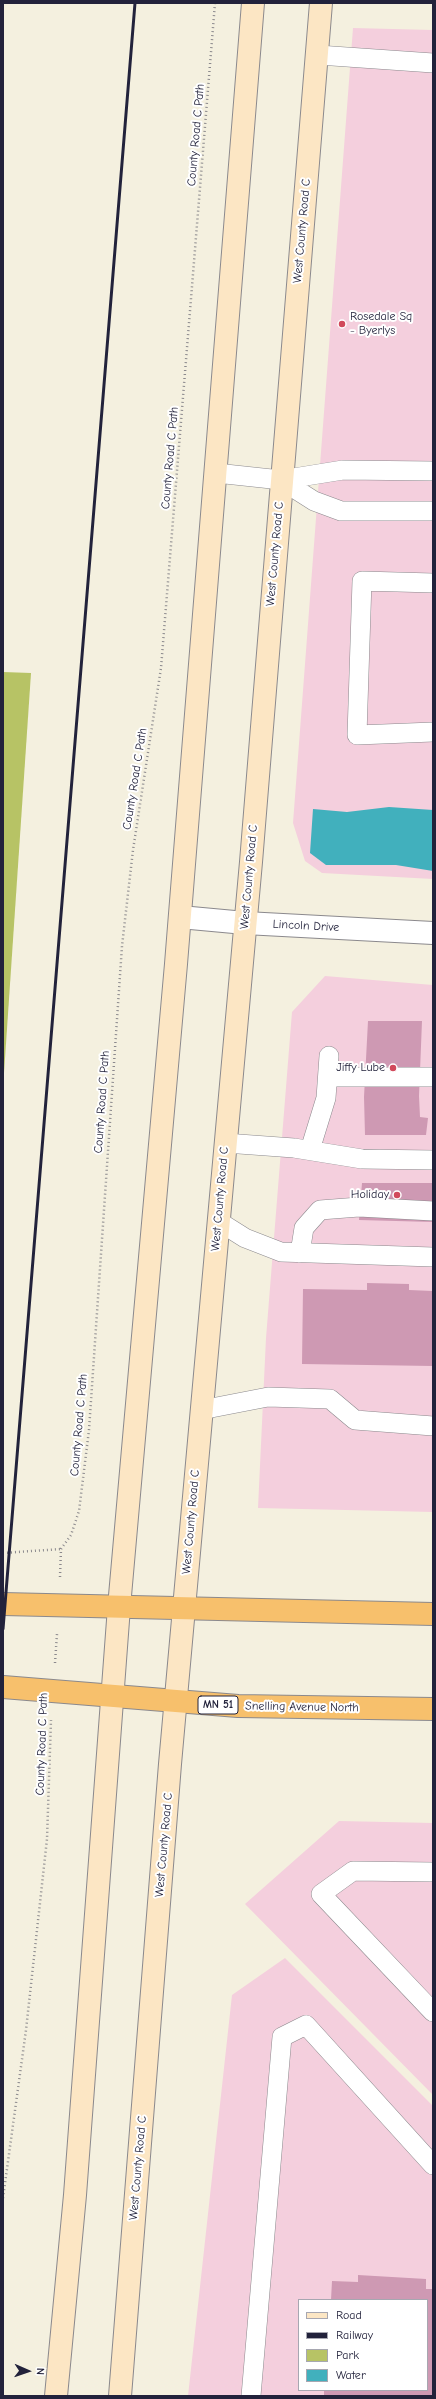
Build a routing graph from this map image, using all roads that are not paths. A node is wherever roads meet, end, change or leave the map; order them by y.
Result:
1 (253, 3) edge
2 (321, 3) edge
3 (318, 55) junction
4 (433, 62) edge
5 (433, 471) edge
6 (216, 472) junction
7 (281, 480) junction
8 (433, 511) edge
9 (433, 584) edge
10 (433, 732) edge
11 (180, 917) junction
12 (245, 923) junction
13 (433, 933) edge
14 (329, 1056) dead end
15 (328, 1076) junction
16 (433, 1077) edge
17 (225, 1143) junction
18 (310, 1150) junction
19 (433, 1160) edge
20 (433, 1211) edge
21 (218, 1221) junction
22 (300, 1253) junction
23 (433, 1257) edge
24 (201, 1410) junction
25 (433, 1426) edge
26 (3, 1604) edge
27 (120, 1607) junction
28 (183, 1608) junction
29 (433, 1614) edge
30 (3, 1687) edge
31 (114, 1697) junction
32 (176, 1702) junction
33 (433, 1709) edge
34 (433, 1872) edge
35 (433, 2012) edge
36 (433, 2165) edge
37 (56, 2396) edge
38 (120, 2396) edge
39 (251, 2396) edge

1 - 6 main road
2 - 3 main road, West County Road C
3 - 4 lane
3 - 7 main road, West County Road C
5 - 7 lane
6 - 7 lane
6 - 11 main road
7 - 8 lane
7 - 12 main road, West County Road C
9 - 10 lane
11 - 12 street, Lincoln Drive
11 - 27 main road
12 - 13 street, Lincoln Drive
12 - 17 main road, West County Road C
14 - 15 lane
15 - 16 lane
15 - 18 lane
17 - 18 lane
17 - 21 main road, West County Road C
18 - 19 lane
20 - 22 lane
21 - 22 lane
21 - 24 main road, West County Road C
22 - 23 lane
24 - 25 lane
24 - 28 main road, West County Road C
26 - 27 highway
27 - 28 highway
27 - 31 main road
28 - 29 highway
28 - 32 main road, West County Road C
30 - 31 highway, Snelling Avenue North / MN 51
31 - 32 highway, Snelling Avenue North / MN 51
31 - 37 main road
32 - 33 highway, Snelling Avenue North / MN 51
32 - 38 main road, West County Road C
34 - 35 lane
36 - 39 lane

